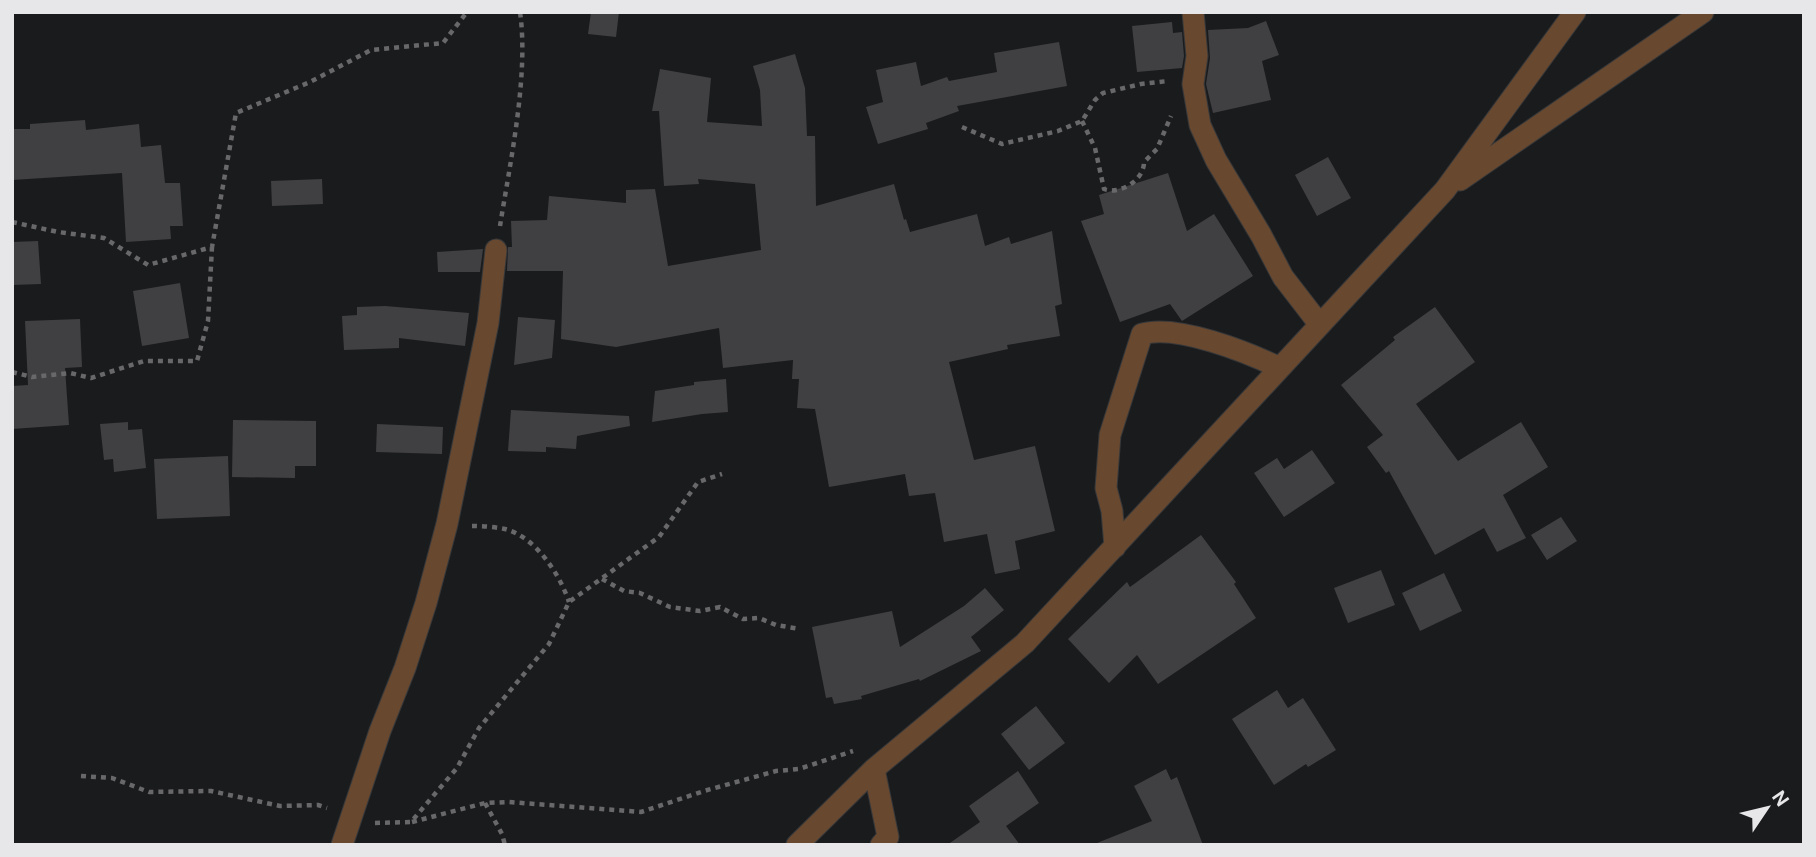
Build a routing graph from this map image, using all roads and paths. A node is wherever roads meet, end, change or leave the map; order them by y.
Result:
1 (467, 12) edge
2 (520, 12) edge
3 (1193, 12) edge
4 (1575, 12) edge
5 (1703, 12) edge
6 (1193, 84) junction
7 (1082, 121) junction
8 (962, 127) dead end
9 (1445, 190) junction
10 (12, 222) edge
11 (212, 247) junction
12 (496, 250) joint
13 (1320, 325) junction
14 (1280, 368) junction
15 (12, 372) edge
16 (722, 474) dead end
17 (447, 524) junction
18 (1115, 547) junction
19 (602, 579) junction
20 (569, 602) junction
21 (800, 629) dead end
22 (864, 747) dead end
23 (874, 769) junction
24 (81, 776) dead end
25 (485, 803) junction
26 (411, 822) junction
27 (348, 824) junction
28 (342, 845) edge
29 (505, 845) edge
30 (797, 845) edge
31 (881, 845) edge

1 - 11 path
2 - 12 path
3 - 6 street
4 - 9 street
5 - 9 street
6 - 7 path
6 - 7 path
6 - 13 street
7 - 8 path
9 - 13 street
10 - 11 path
11 - 15 path
12 - 17 street
13 - 14 street
14 - 18 street
14 - 18 street
16 - 19 path
17 - 20 path
17 - 27 street
18 - 23 street
19 - 20 path
19 - 21 path
20 - 26 path
22 - 25 path
23 - 30 street
23 - 31 street
24 - 27 path
25 - 26 path
25 - 29 path
26 - 27 path
27 - 28 street

